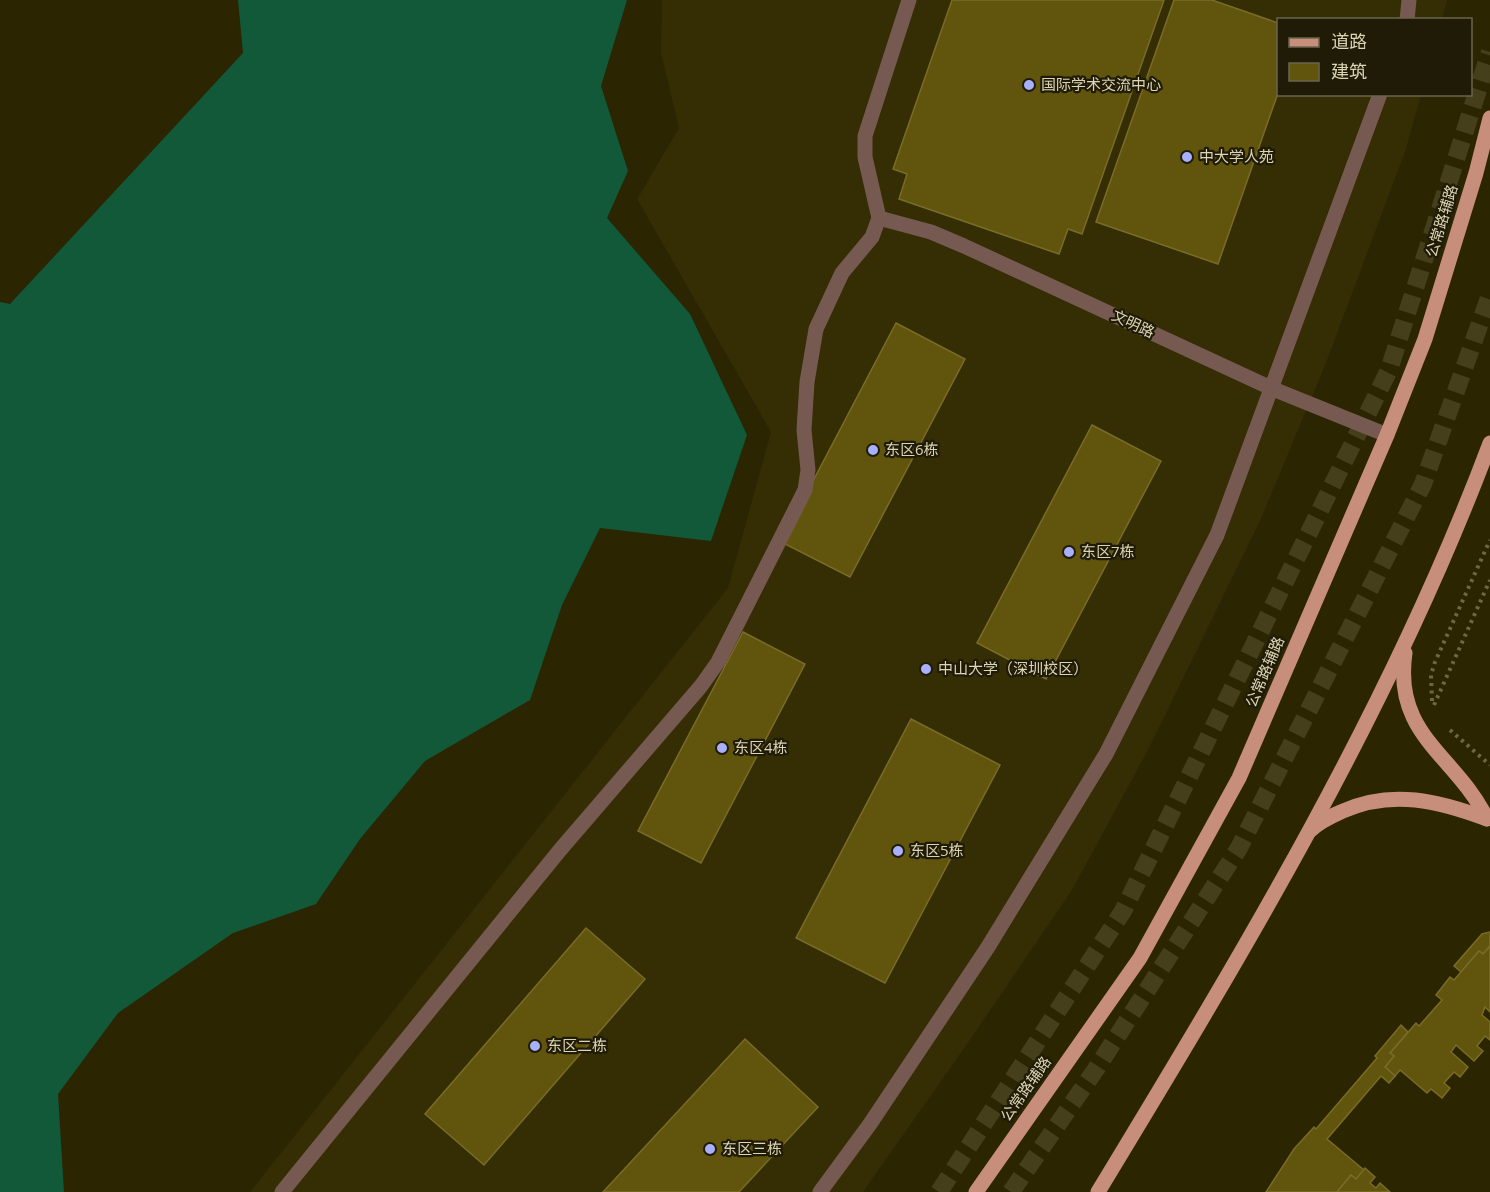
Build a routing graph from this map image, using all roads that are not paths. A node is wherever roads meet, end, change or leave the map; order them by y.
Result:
1 (909, 0) edge
2 (1409, 0) edge
3 (1407, 18) edge
4 (1379, 96) edge
5 (1490, 118) edge
6 (879, 219) junction
7 (1273, 389) junction
8 (1387, 435) junction
9 (1490, 443) edge
10 (1407, 638) junction
11 (1488, 820) edge
12 (1308, 833) junction
13 (282, 1192) edge
14 (820, 1192) edge
15 (976, 1192) edge
16 (1098, 1192) edge

1 - 6 lane
2 - 3 lane
4 - 7 lane
5 - 8 main road, 公常路辅路
6 - 7 lane, 文明路
6 - 13 lane
7 - 8 lane, 文明路
7 - 14 lane
8 - 15 main road, 公常路辅路
9 - 10 main road
10 - 11 main road
10 - 12 main road
11 - 12 main road
12 - 16 main road

